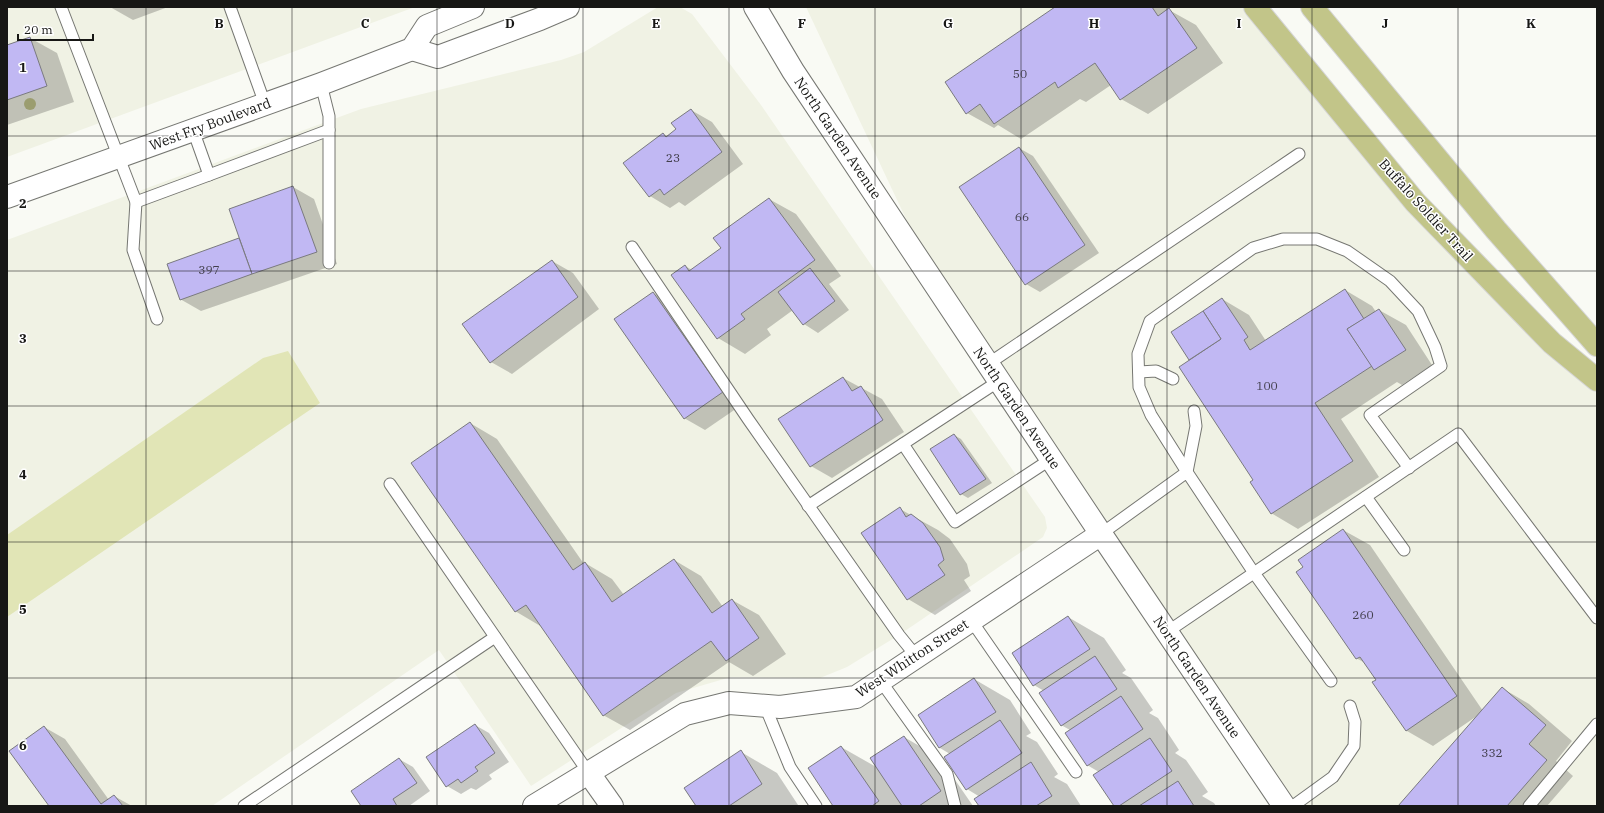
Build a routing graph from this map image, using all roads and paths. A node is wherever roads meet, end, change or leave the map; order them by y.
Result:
1 (61, 7) edge
2 (230, 7) edge
3 (473, 7) edge
4 (568, 7) edge
5 (755, 7) edge
6 (1255, 7) edge
7 (1312, 7) edge
8 (412, 49) junction
9 (321, 84) junction
10 (265, 104) junction
11 (193, 130) junction
12 (329, 130) junction
13 (1299, 154) dead end
14 (118, 157) junction
15 (209, 175) junction
16 (7, 197) edge
17 (136, 202) junction
18 (632, 247) dead end
19 (329, 263) dead end
20 (157, 319) dead end
21 (1597, 345) edge
22 (994, 372) junction
23 (1139, 372) junction
24 (1173, 379) dead end
25 (1597, 380) edge
26 (1194, 411) dead end
27 (903, 444) junction
28 (1051, 459) junction
29 (1409, 468) junction
30 (1187, 472) junction
31 (390, 484) dead end
32 (1366, 497) junction
33 (808, 506) junction
34 (1101, 534) junction
35 (1404, 550) dead end
36 (1254, 573) junction
37 (1597, 618) edge
38 (971, 620) junction
39 (1167, 632) junction
40 (496, 637) junction
41 (916, 656) junction
42 (880, 680) junction
43 (1331, 680) dead end
44 (765, 706) junction
45 (1350, 706) dead end
46 (1597, 724) edge
47 (588, 772) junction
48 (1076, 772) dead end
49 (244, 806) edge
50 (534, 806) edge
51 (612, 806) edge
52 (816, 806) edge
53 (955, 806) edge
54 (1284, 806) edge
55 (1293, 806) edge
56 (1529, 806) edge

1 - 14 lane
2 - 10 lane
3 - 8 street
4 - 8 street
5 - 22 street, North Garden Avenue
6 - 25 main road, Buffalo Soldier Trail
7 - 21 main road
8 - 9 street, West Fry Boulevard
9 - 10 street, West Fry Boulevard
9 - 12 lane
10 - 11 street, West Fry Boulevard
11 - 14 street, West Fry Boulevard
11 - 15 lane
12 - 15 lane
12 - 19 lane
13 - 22 lane
14 - 16 street, West Fry Boulevard
14 - 17 lane
15 - 17 lane
17 - 20 lane
18 - 33 lane
22 - 27 lane
22 - 28 street, North Garden Avenue
23 - 24 lane
23 - 29 lane
23 - 30 lane
26 - 30 lane
27 - 28 lane
27 - 33 lane
28 - 34 street, North Garden Avenue
29 - 32 lane
29 - 37 lane
30 - 34 lane
30 - 36 lane
31 - 40 lane
32 - 35 lane
32 - 36 lane
33 - 41 lane
34 - 38 street, West Whitton Street
34 - 39 street, North Garden Avenue
36 - 39 lane
36 - 43 lane
38 - 41 street, West Whitton Street
38 - 48 lane
39 - 54 street, North Garden Avenue
40 - 47 lane
40 - 49 lane
41 - 42 street, West Whitton Street
42 - 44 street, West Whitton Street
42 - 53 lane
44 - 47 street, West Whitton Street
44 - 52 lane
45 - 55 lane
46 - 56 lane
47 - 50 street, West Whitton Street
47 - 51 street

